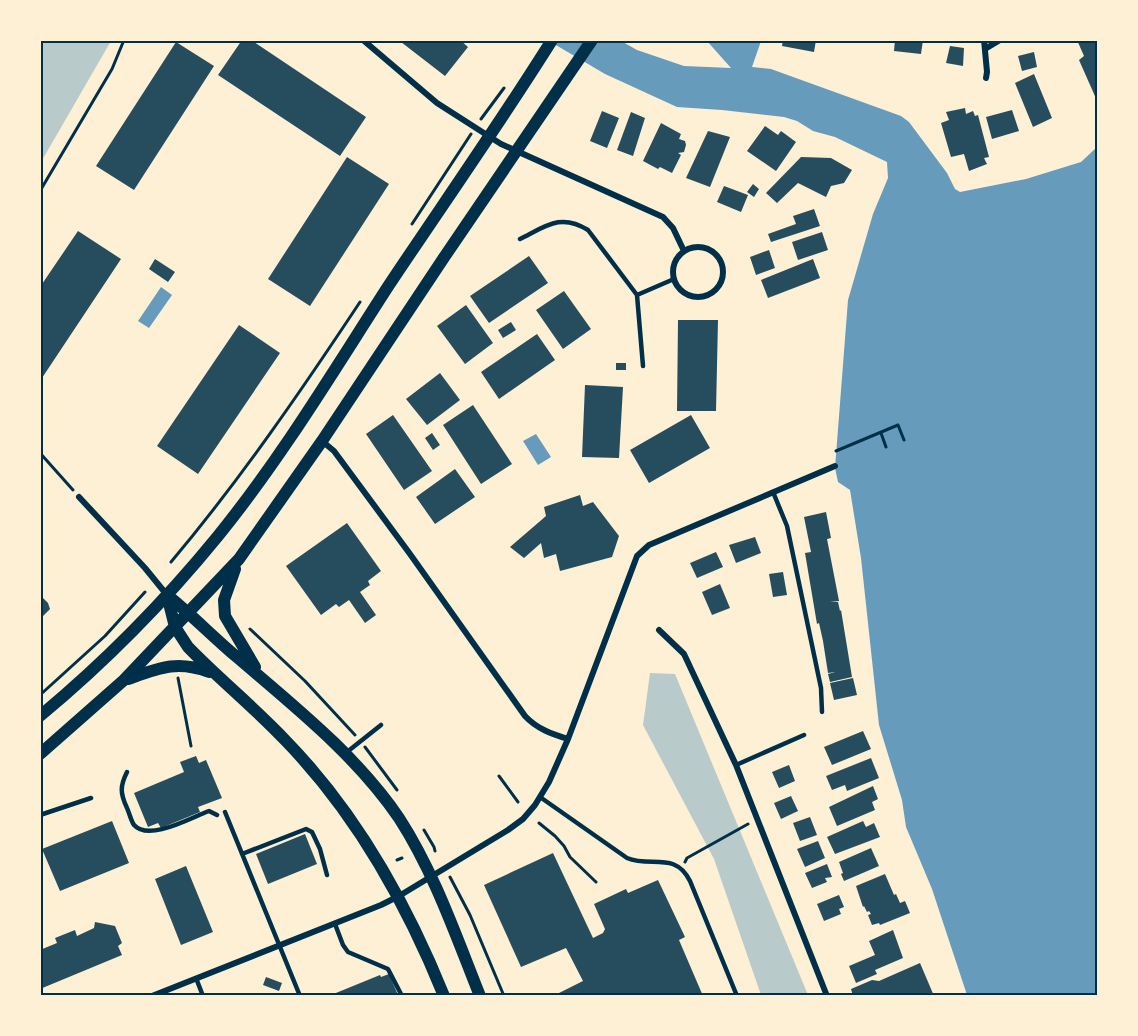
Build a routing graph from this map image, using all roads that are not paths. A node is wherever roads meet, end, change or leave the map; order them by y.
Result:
1 (363, 40) edge
2 (552, 40) edge
3 (592, 40) edge
4 (984, 40) edge
5 (1000, 40) edge
6 (985, 49) junction
7 (986, 78) dead end
8 (489, 136) junction
9 (516, 153) junction
10 (520, 239) dead end
11 (684, 251) junction
12 (674, 279) junction
13 (638, 295) junction
14 (643, 366) dead end
15 (322, 441) junction
16 (835, 466) dead end
17 (773, 492) junction
18 (79, 497) road end
19 (238, 559) junction
20 (167, 595) junction
21 (189, 612) junction
22 (175, 627) junction
23 (659, 630) dead end
24 (217, 675) junction
25 (261, 678) junction
26 (124, 680) junction
27 (822, 712) dead end
28 (40, 716) edge
29 (381, 725) dead end
30 (804, 735) dead end
31 (568, 739) junction
32 (345, 753) junction
33 (40, 754) edge
34 (736, 765) junction
35 (127, 772) dead end
36 (540, 796) junction
37 (91, 798) dead end
38 (225, 812) dead end
39 (40, 815) edge
40 (217, 815) dead end
41 (242, 854) junction
42 (327, 875) dead end
43 (430, 877) junction
44 (399, 897) junction
45 (335, 924) junction
46 (280, 946) junction
47 (196, 978) junction
48 (153, 996) edge
49 (203, 996) edge
50 (300, 996) edge
51 (402, 996) edge
52 (444, 996) edge
53 (480, 996) edge
54 (737, 996) edge
55 (827, 996) edge

1 - 8 street
2 - 8 main road
3 - 9 main road
4 - 6 street
5 - 6 street
6 - 7 street
8 - 9 street
8 - 20 main road
9 - 11 street
9 - 15 main road
10 - 13 lane
11 - 12 street
11 - 12 street
12 - 13 lane
13 - 14 lane
15 - 19 main road
15 - 31 street
16 - 17 street
17 - 27 lane
17 - 31 street
18 - 20 street
19 - 21 main road
19 - 25 main road
20 - 21 main road
20 - 22 main road
20 - 28 main road
21 - 22 main road
21 - 25 main road
22 - 24 main road
22 - 26 main road
23 - 34 street
24 - 26 main road
24 - 44 main road
25 - 32 main road
26 - 33 main road
29 - 32 lane
30 - 34 lane
31 - 36 street
32 - 43 main road
34 - 55 street
35 - 40 lane
36 - 43 street
36 - 54 lane
37 - 39 lane
38 - 41 lane
41 - 42 lane
41 - 46 lane
43 - 44 street
43 - 53 main road
44 - 45 street
44 - 52 main road
45 - 46 street
45 - 51 lane
46 - 47 street
46 - 50 lane
47 - 48 street
47 - 49 lane

